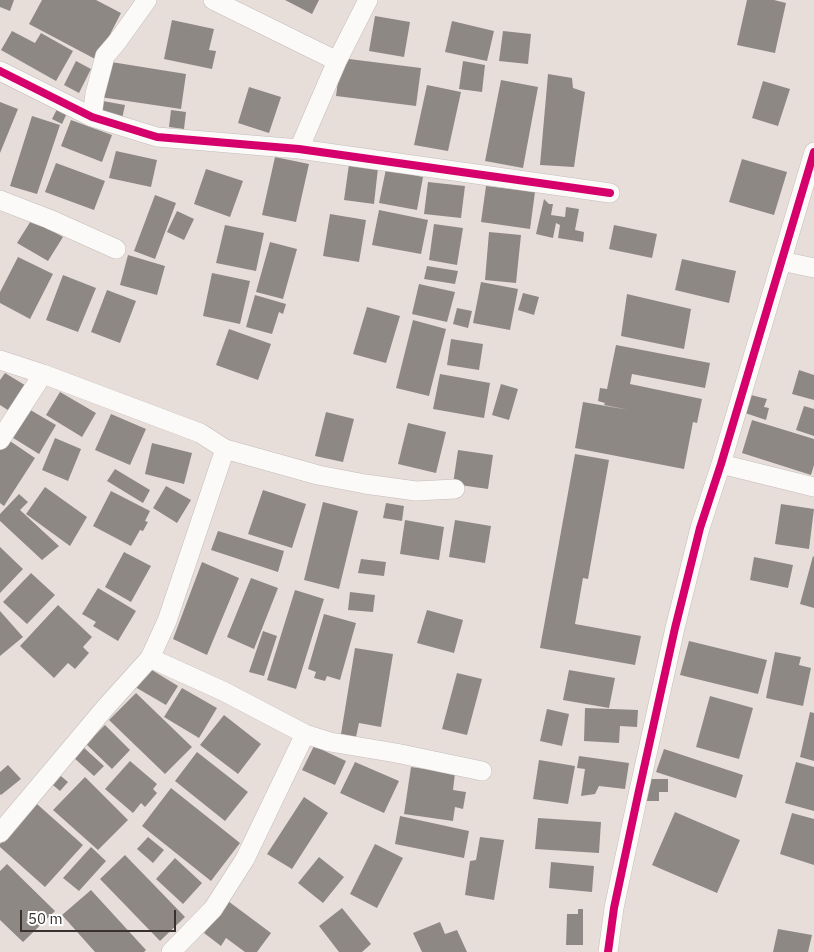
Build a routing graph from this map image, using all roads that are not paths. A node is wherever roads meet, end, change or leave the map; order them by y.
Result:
1 (147, 0) edge
2 (213, 0) edge
3 (368, 0) edge
4 (338, 61) junction
5 (0, 71) edge
6 (92, 117) junction
7 (299, 149) junction
8 (814, 152) edge
9 (610, 193) dead end
10 (0, 200) edge
11 (116, 249) dead end
12 (781, 261) junction
13 (814, 268) edge
14 (0, 360) edge
15 (43, 374) junction
16 (0, 440) edge
17 (225, 450) junction
18 (721, 464) junction
19 (814, 487) edge
20 (455, 488) dead end
21 (150, 658) junction
22 (305, 734) junction
23 (482, 771) dead end
24 (0, 833) edge
25 (171, 952) edge
26 (608, 952) edge

1 - 6 street
2 - 4 street
3 - 4 street
4 - 7 street
5 - 6 street
6 - 7 street
7 - 9 street
8 - 12 street
10 - 11 street
12 - 13 street
12 - 18 street
14 - 15 street
15 - 16 street
15 - 17 street
17 - 20 street
17 - 21 street
18 - 19 street
18 - 26 street
21 - 22 street
21 - 24 street
22 - 23 street
22 - 25 street

